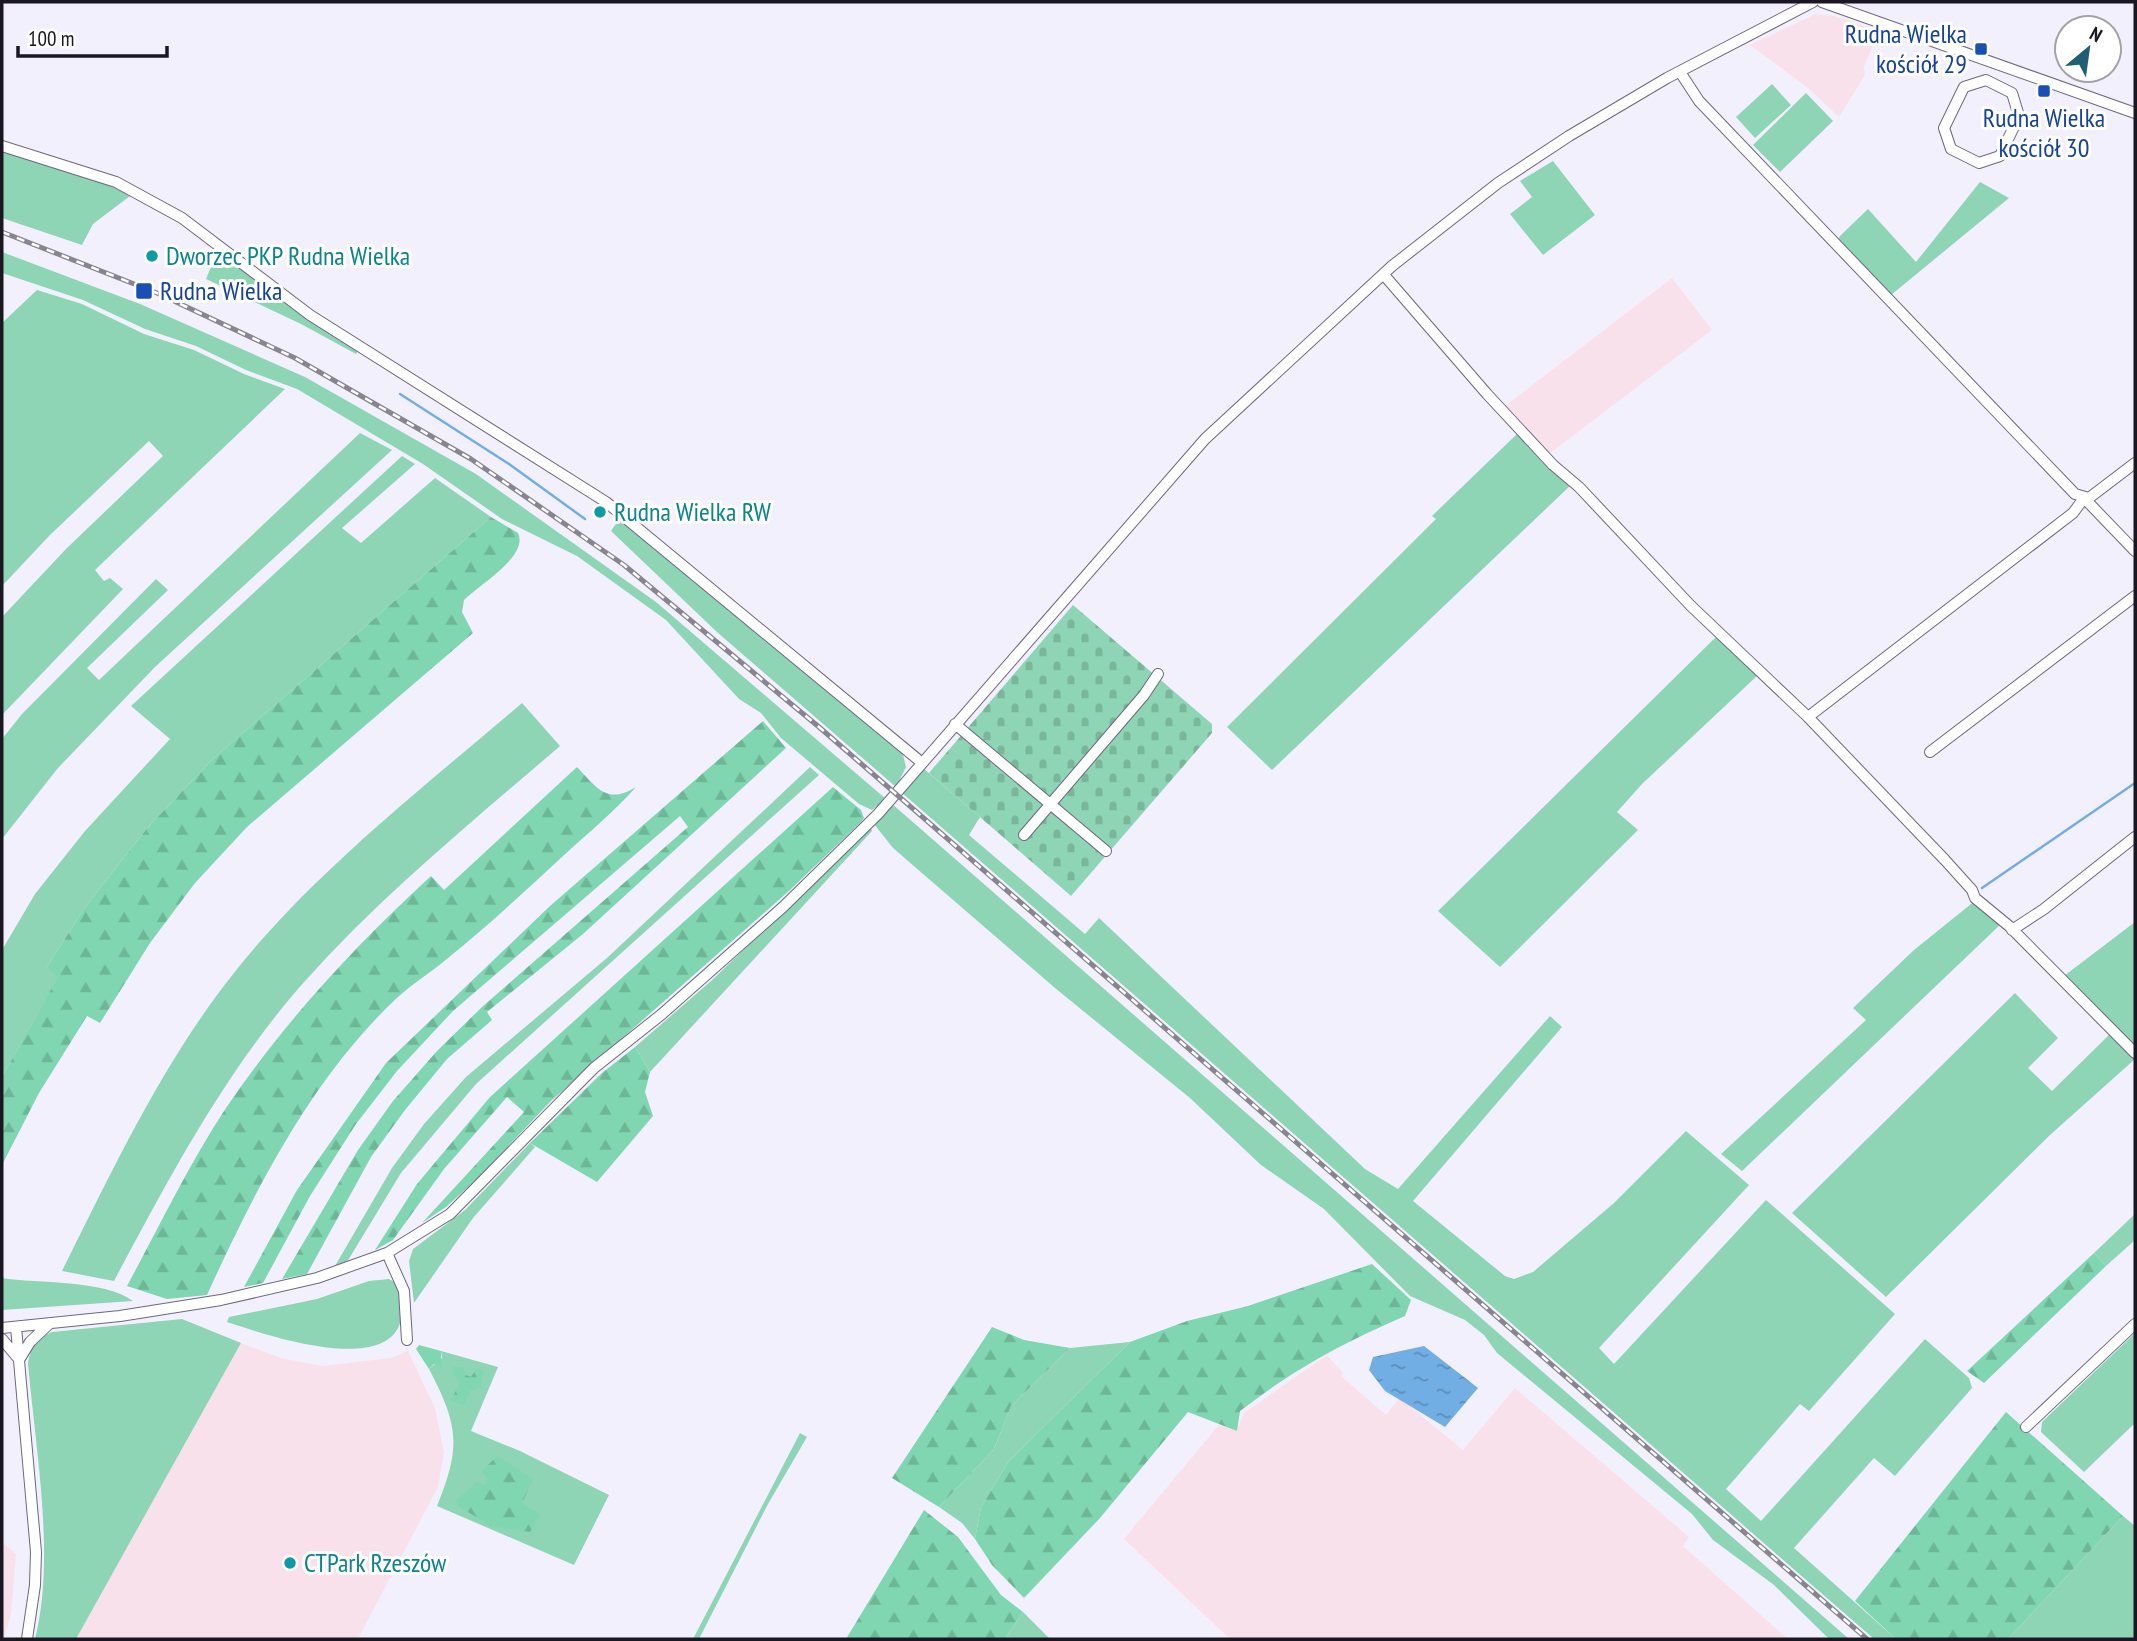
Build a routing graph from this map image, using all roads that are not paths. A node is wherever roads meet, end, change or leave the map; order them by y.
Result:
1 (1813, 2) edge
2 (1822, 2) edge
3 (2007, 68) junction
4 (1679, 72) junction
5 (1999, 86) junction
6 (2135, 113) edge
7 (2, 146) edge
8 (1384, 275) junction
9 (2135, 463) edge
10 (2084, 498) junction
11 (2135, 551) edge
12 (2135, 596) edge
13 (1158, 674) dead end
14 (1808, 717) junction
15 (955, 724) junction
16 (1930, 752) dead end
17 (921, 762) junction
18 (1050, 805) junction
19 (1024, 835) dead end
20 (2135, 837) edge
21 (1106, 851) dead end
22 (2012, 930) junction
23 (2135, 1053) edge
24 (387, 1253) junction
25 (51, 1324) junction
26 (2135, 1324) edge
27 (16, 1326) junction
28 (2, 1328) edge
29 (2, 1339) edge
30 (407, 1340) dead end
31 (19, 1360) junction
32 (2026, 1427) dead end
33 (27, 1639) edge

1 - 4 street
2 - 3 street
3 - 5 street
3 - 6 street
4 - 8 street
4 - 10 street
5 - 5 street
7 - 17 street
8 - 14 street
8 - 15 street
9 - 10 street
10 - 11 street
10 - 14 street
12 - 16 street
13 - 18 street
14 - 22 street
15 - 17 street
15 - 18 street
17 - 24 street
18 - 19 street
18 - 21 street
20 - 22 street
22 - 23 street
24 - 25 street
24 - 30 street
25 - 27 street
25 - 31 street
26 - 32 street
27 - 28 street
27 - 31 street
29 - 31 street
31 - 33 street

